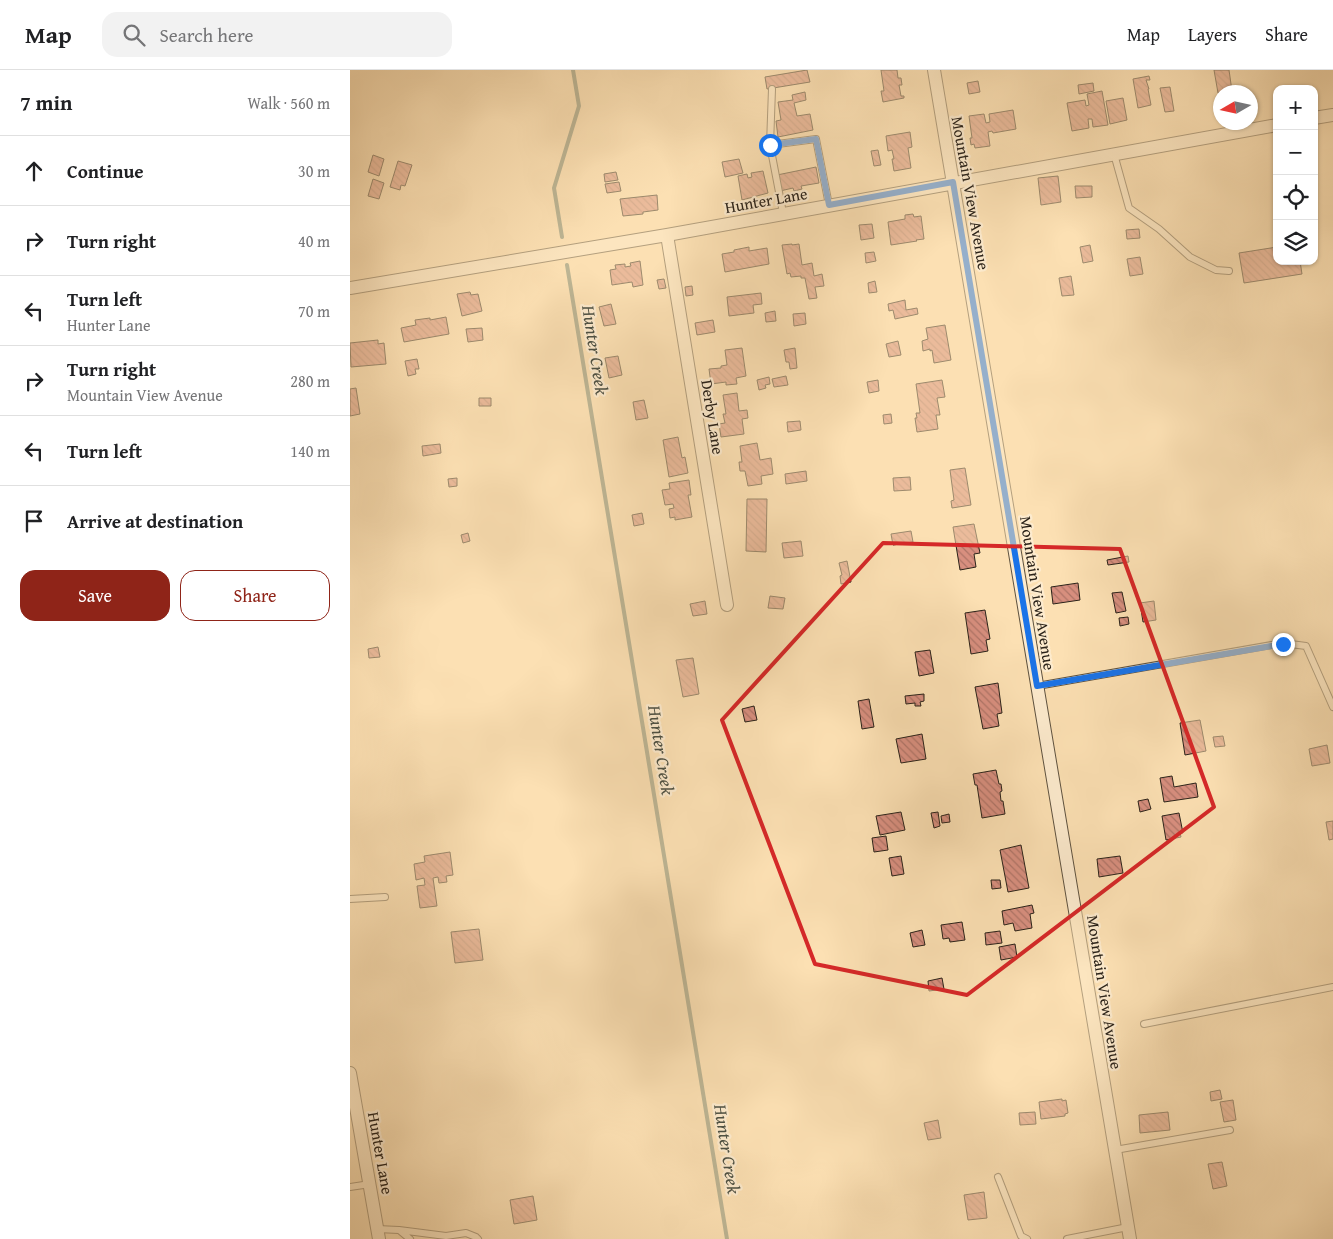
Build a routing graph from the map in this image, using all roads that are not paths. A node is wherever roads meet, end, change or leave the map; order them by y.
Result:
1 (934, 70) edge
2 (772, 89) dead end
3 (1333, 115) edge
4 (1318, 117) edge
5 (1273, 126) edge
6 (770, 145) junction
7 (1114, 154) junction
8 (953, 182) junction
9 (829, 205) junction
10 (783, 213) junction
11 (667, 235) junction
12 (1229, 272) dead end
13 (350, 288) edge
14 (727, 605) dead end
15 (1037, 686) junction
16 (1333, 707) edge
17 (385, 897) dead end
18 (350, 899) edge
19 (1333, 987) edge
20 (1144, 1024) dead end
21 (350, 1073) edge
22 (1230, 1130) dead end
23 (1115, 1150) junction
24 (998, 1177) dead end
25 (370, 1184) junction
26 (350, 1187) edge
27 (399, 1230) junction
28 (1129, 1233) edge
29 (378, 1234) edge
30 (410, 1239) edge
31 (478, 1239) edge
32 (1028, 1239) edge
33 (1067, 1239) edge

1 - 8 street, Mountain View Avenue
2 - 6 lane
3 - 4 street
5 - 7 street, Hunter Lane
6 - 9 lane
6 - 10 lane
7 - 8 street, Hunter Lane
7 - 12 lane
8 - 9 street, Hunter Lane
8 - 15 street, Mountain View Avenue
9 - 10 street, Hunter Lane
10 - 11 street, Hunter Lane
11 - 13 street, Hunter Lane
11 - 14 street, Derby Lane
15 - 16 lane
15 - 23 street, Mountain View Avenue
17 - 18 lane
19 - 20 lane
21 - 25 street, Hunter Lane
22 - 23 lane
23 - 28 street, Mountain View Avenue
24 - 32 lane
25 - 26 lane
25 - 29 street, Hunter Lane
27 - 29 lane
27 - 30 lane
27 - 31 lane
28 - 33 lane

